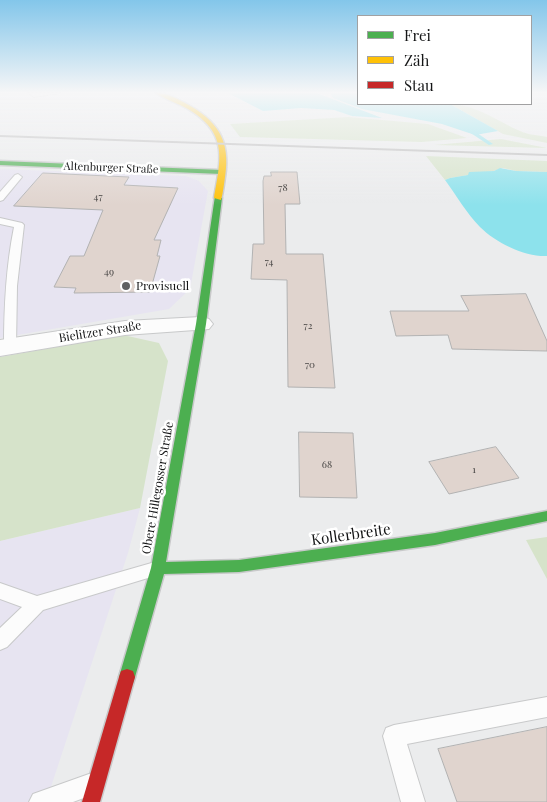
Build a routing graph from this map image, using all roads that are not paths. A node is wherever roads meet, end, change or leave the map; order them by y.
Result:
1 (217, 130) edge
2 (0, 164) edge
3 (222, 172) junction
4 (18, 177) dead end
5 (0, 198) edge
6 (0, 220) edge
7 (201, 324) junction
8 (5, 348) edge
9 (547, 516) edge
10 (158, 568) junction
11 (0, 591) edge
12 (37, 604) junction
13 (0, 641) edge
14 (547, 707) edge
15 (94, 792) edge
16 (41, 802) edge
17 (413, 802) edge

1 - 3 street, Obere Hillegosser Straße
2 - 3 street, Altenburger Straße
3 - 7 street, Obere Hillegosser Straße
4 - 5 lane
6 - 8 lane
7 - 8 street, Bielitzer Straße
7 - 10 street, Obere Hillegosser Straße
9 - 10 street, Kollerbreite
10 - 12 lane
10 - 15 street, Obere Hillegosser Straße
11 - 12 lane
12 - 13 lane
14 - 17 lane
15 - 16 lane

